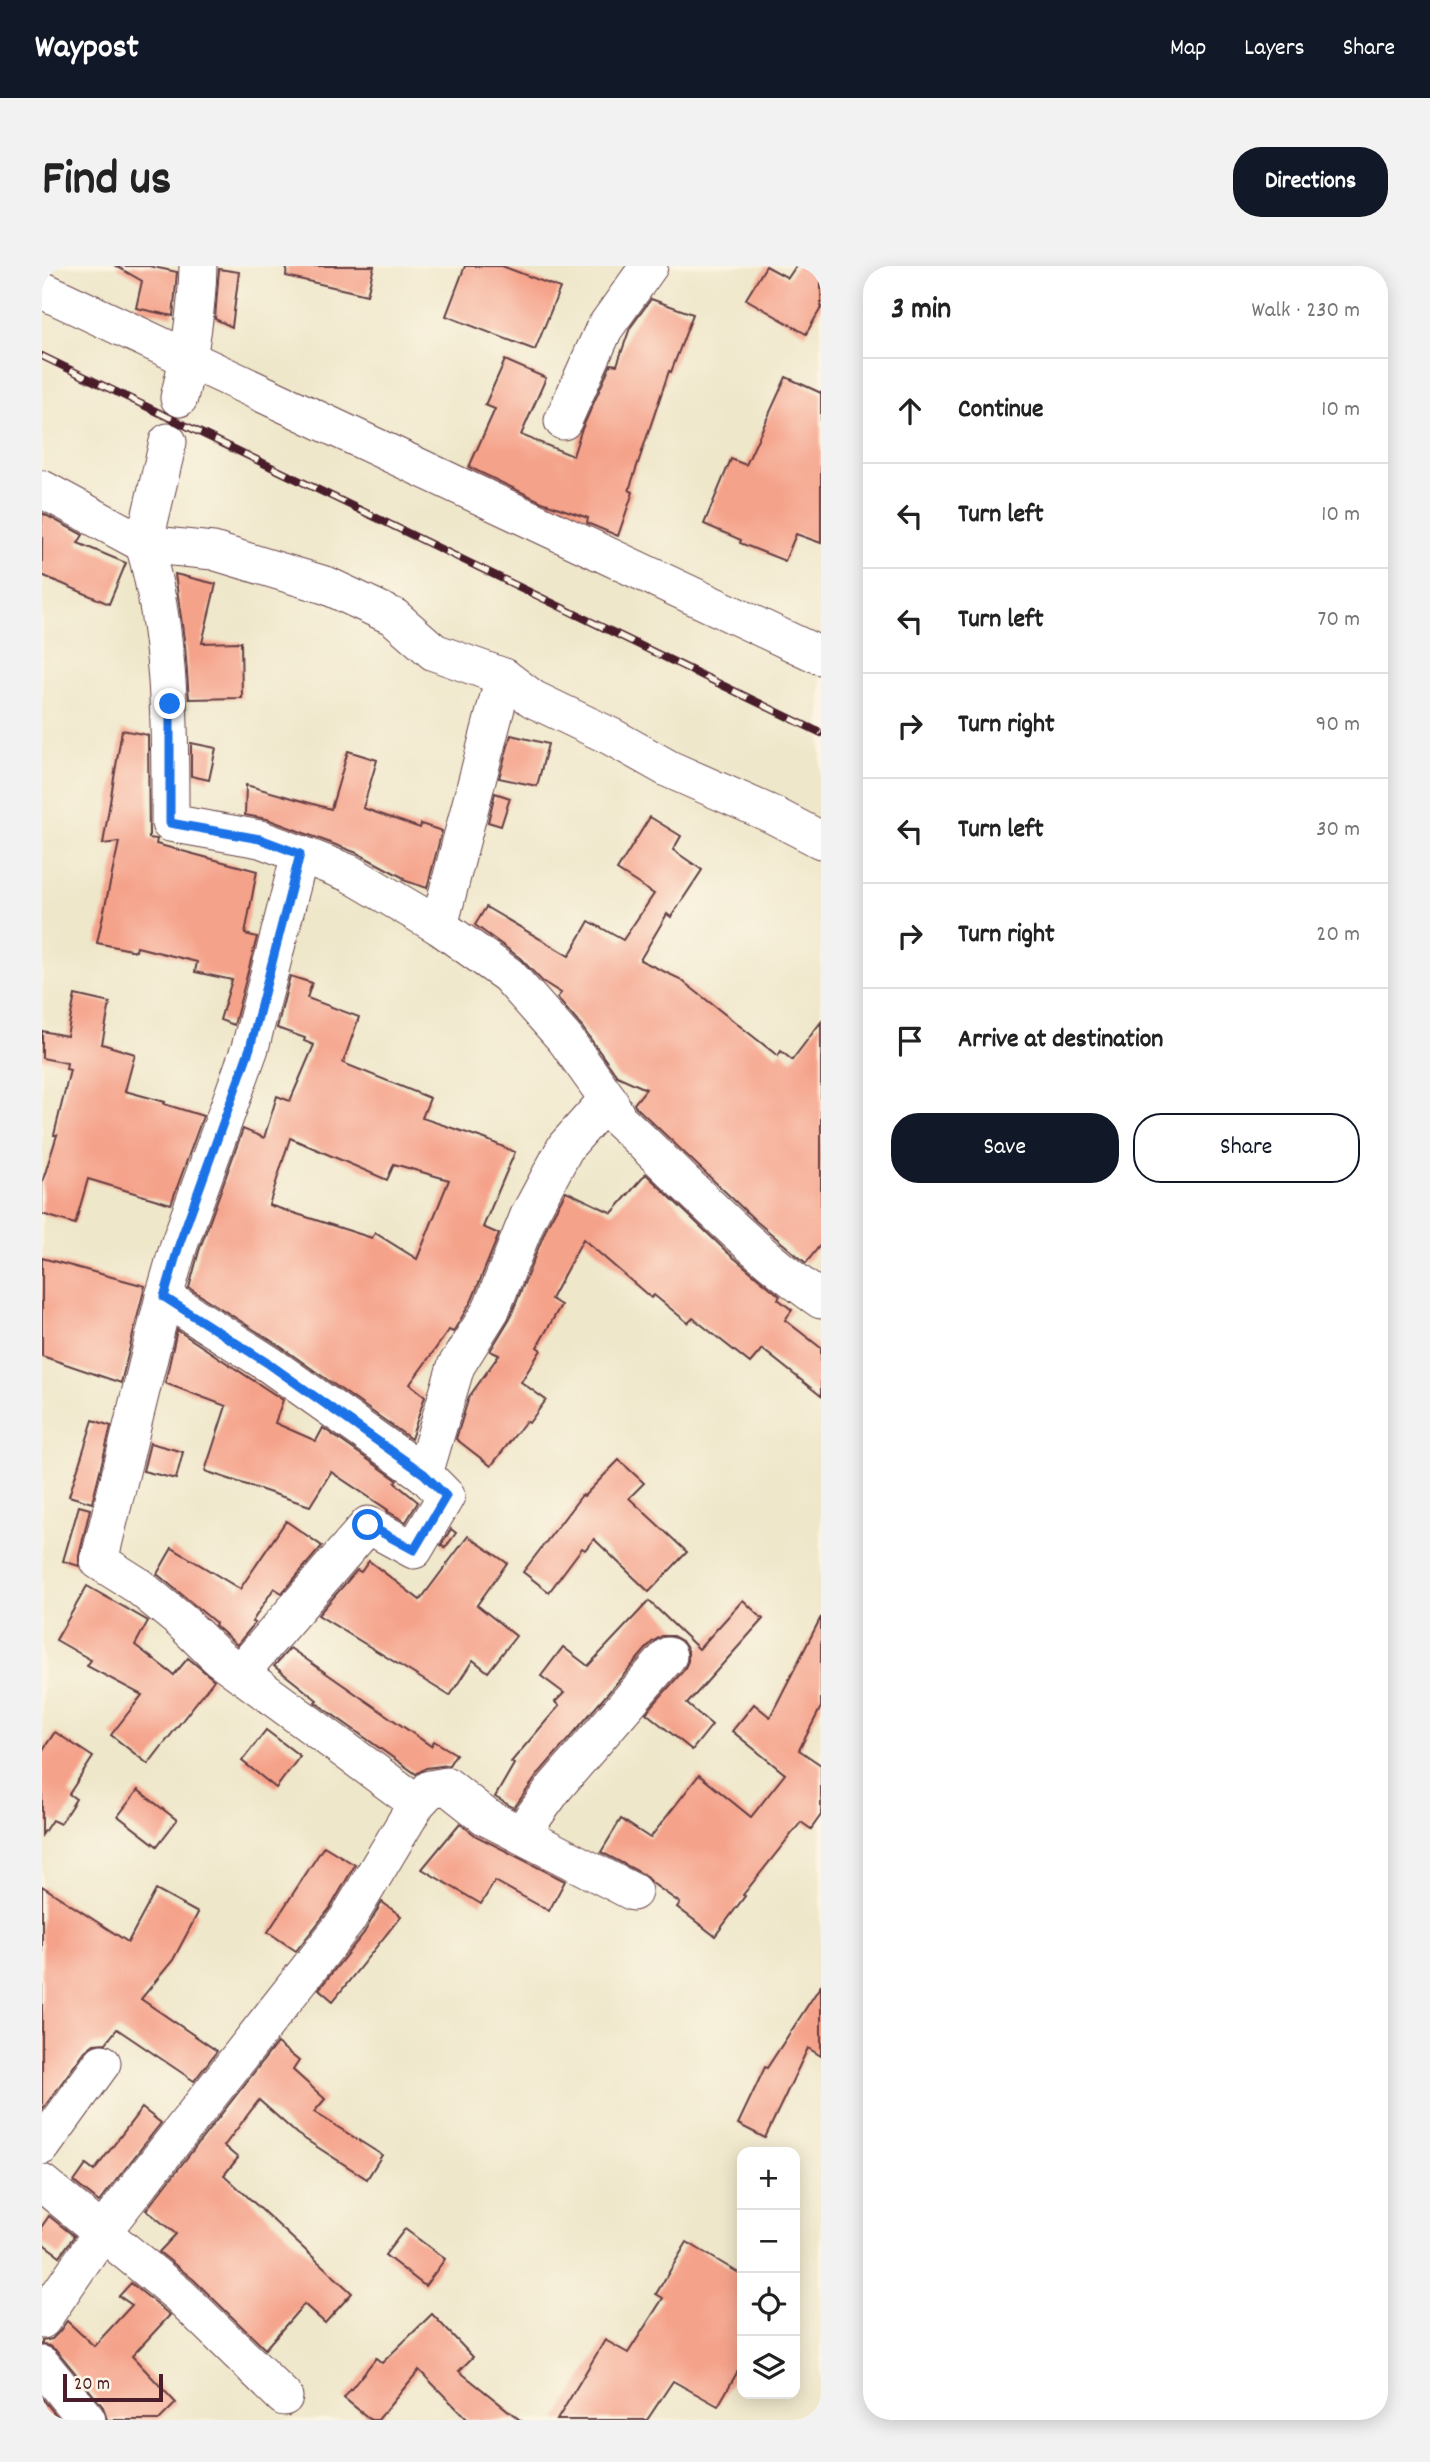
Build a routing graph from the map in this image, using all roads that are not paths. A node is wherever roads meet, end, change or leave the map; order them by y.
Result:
1 (198, 266) edge
2 (649, 266) edge
3 (42, 290) edge
4 (188, 359) junction
5 (179, 398) dead end
6 (563, 421) dead end
7 (168, 442) dead end
8 (42, 489) edge
9 (144, 544) junction
10 (821, 656) edge
11 (504, 677) junction
12 (821, 840) edge
13 (300, 854) junction
14 (439, 926) junction
15 (608, 1099) junction
16 (164, 1297) junction
17 (821, 1300) edge
18 (424, 1474) junction
19 (668, 1656) dead end
20 (242, 1672) junction
21 (417, 1803) junction
22 (521, 1834) junction
23 (633, 1892) dead end
24 (102, 2063) dead end
25 (42, 2146) edge
26 (42, 2183) edge
27 (102, 2232) junction
28 (42, 2319) edge
29 (42, 2365) edge
30 (284, 2397) dead end
31 (87, 2420) edge

1 - 4 street
2 - 6 street
3 - 4 street
4 - 5 street
4 - 10 street
7 - 9 street
8 - 9 street
9 - 11 street
9 - 13 street
11 - 12 street
11 - 14 street
13 - 14 street
13 - 16 street
14 - 15 street
15 - 17 street
15 - 18 street
16 - 18 street
16 - 20 street
18 - 20 street
19 - 22 street
20 - 21 street
21 - 22 street
21 - 27 street
22 - 23 street
24 - 25 street
26 - 27 street
27 - 28 street
27 - 30 street
29 - 31 street

